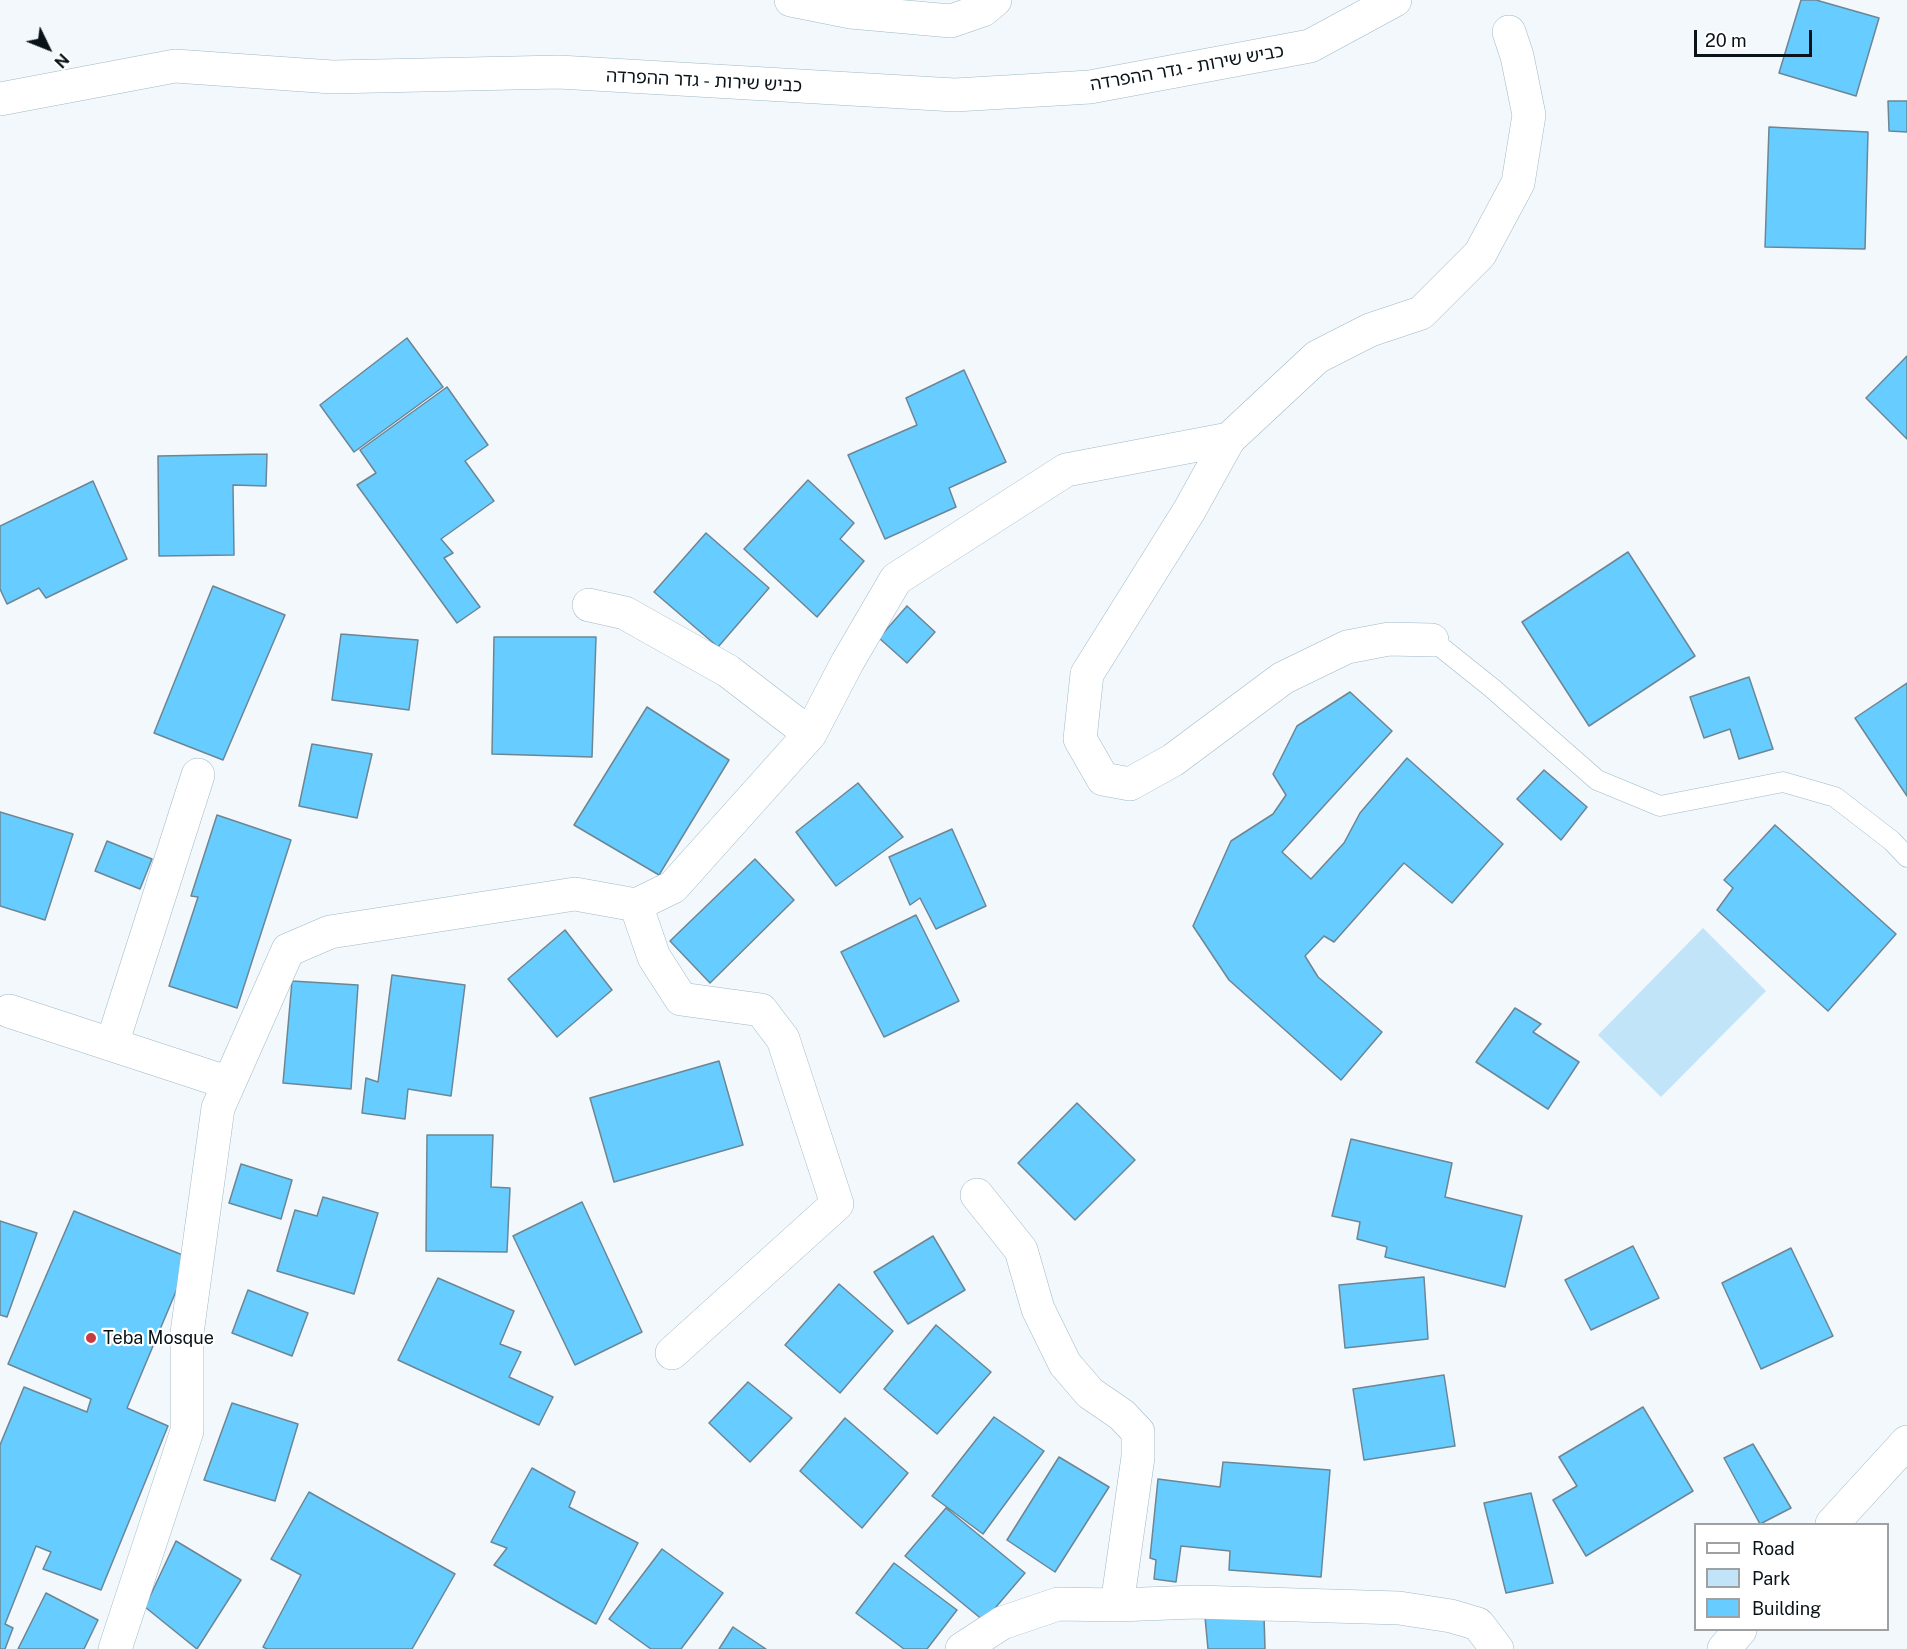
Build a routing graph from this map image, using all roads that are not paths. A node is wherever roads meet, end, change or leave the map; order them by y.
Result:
1 (791, 0) edge
2 (995, 0) edge
3 (1395, 0) edge
4 (1509, 32) dead end
5 (0, 99) edge
6 (1229, 439) junction
7 (589, 605) dead end
8 (1432, 640) joint
9 (810, 734) junction
10 (198, 775) dead end
11 (1907, 857) edge
12 (636, 905) junction
13 (9, 1011) dead end
14 (112, 1044) junction
15 (229, 1083) junction
16 (976, 1195) dead end
17 (672, 1353) dead end
18 (1907, 1442) edge
19 (1833, 1523) edge
20 (1117, 1605) junction
21 (1738, 1631) edge
22 (115, 1649) edge
23 (962, 1649) edge
24 (1497, 1649) edge
25 (1724, 1649) edge

1 - 2 street
3 - 5 street, כביש שירות - גדר ההפרדה
4 - 6 street
6 - 8 street
6 - 9 street
7 - 9 street
8 - 11 lane
9 - 12 street
10 - 14 street
12 - 15 street
12 - 17 street
13 - 14 street
14 - 15 street
15 - 22 street
16 - 20 street
18 - 19 street
20 - 23 street
20 - 24 street
21 - 25 street

